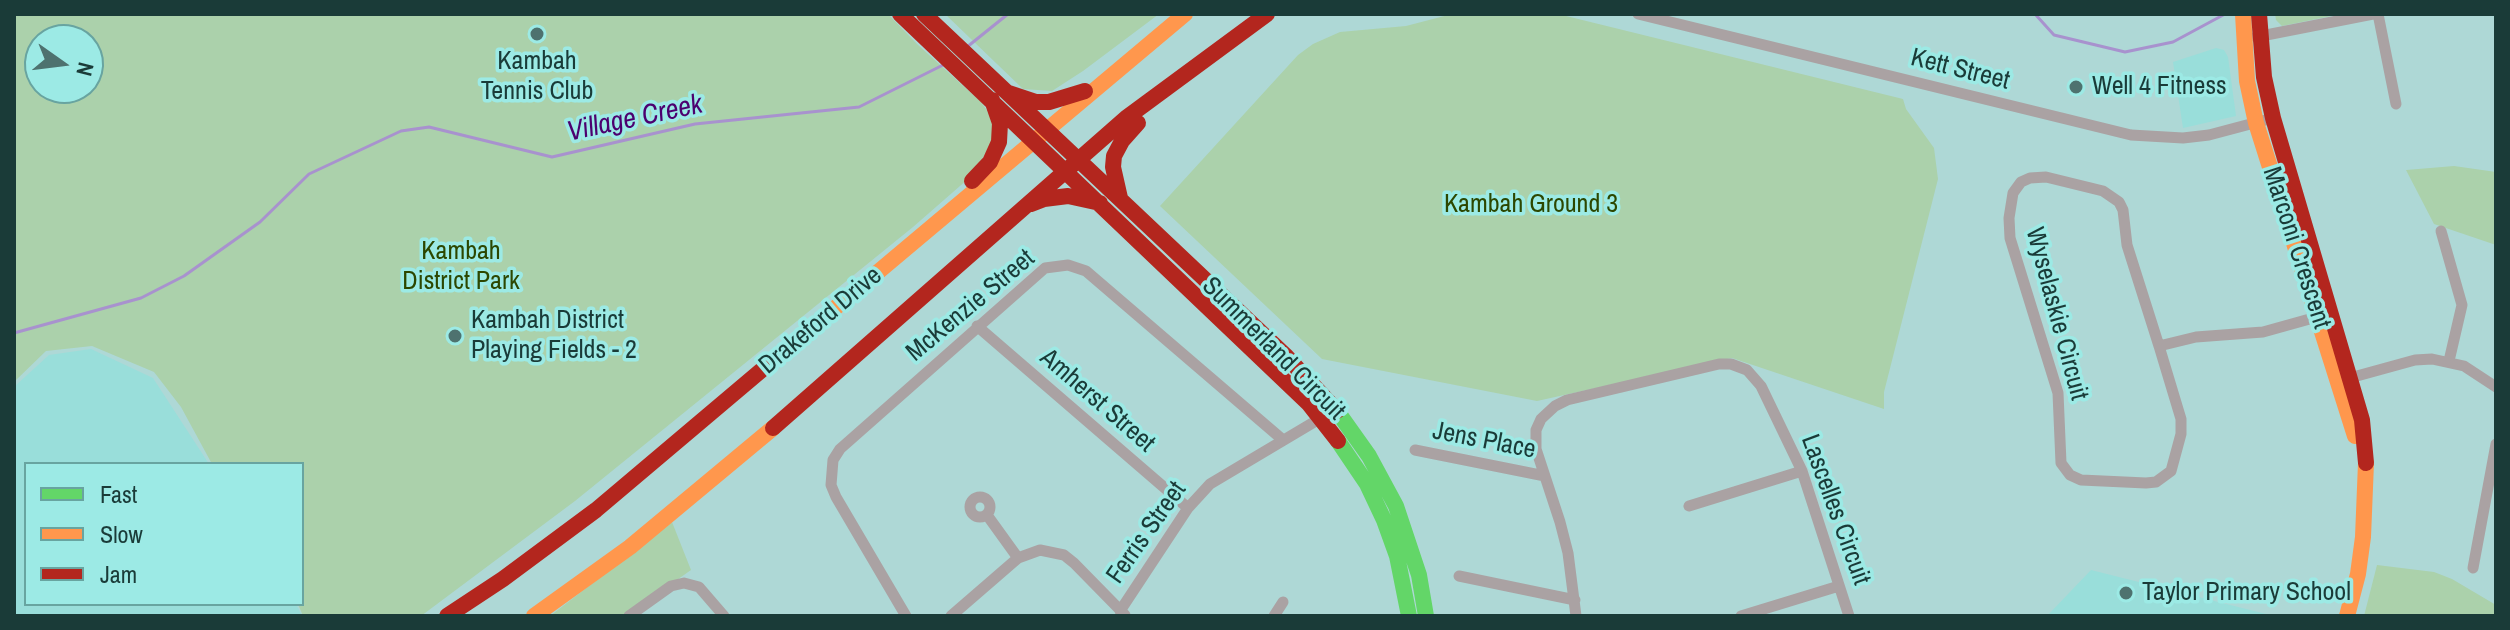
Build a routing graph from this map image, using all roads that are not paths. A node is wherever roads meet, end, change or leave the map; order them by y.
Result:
1 (900, 14) edge
2 (1185, 14) edge
3 (1267, 14) edge
4 (1638, 14) edge
5 (2375, 14) edge
6 (2248, 15) edge
7 (929, 26) edge
8 (2252, 37) junction
9 (970, 68) junction
10 (1098, 86) junction
11 (1161, 90) junction
12 (1009, 93) junction
13 (992, 100) junction
14 (2396, 104) dead end
15 (2264, 120) junction
16 (1042, 135) junction
17 (1072, 165) junction
18 (1120, 198) junction
19 (1100, 203) junction
20 (954, 207) junction
21 (1023, 207) junction
22 (2441, 231) dead end
23 (2325, 315) junction
24 (977, 326) junction
25 (2159, 346) junction
26 (2449, 361) junction
27 (2345, 379) junction
28 (2496, 387) edge
29 (1328, 413) junction
30 (1283, 440) junction
31 (2496, 444) edge
32 (1415, 450) dead end
33 (1802, 471) junction
34 (1545, 476) junction
35 (1689, 506) dead end
36 (1188, 508) junction
37 (987, 515) dead end
38 (1018, 558) junction
39 (2473, 568) dead end
40 (1459, 576) dead end
41 (1839, 586) junction
42 (1575, 600) junction
43 (1283, 602) dead end
44 (2351, 602) edge
45 (1123, 613) edge
46 (447, 616) edge
47 (534, 616) edge
48 (629, 616) edge
49 (724, 616) edge
50 (906, 616) edge
51 (951, 616) edge
52 (1274, 616) edge
53 (1409, 616) edge
54 (1426, 616) edge
55 (1576, 616) edge
56 (1741, 616) edge
57 (1849, 616) edge

1 - 7 main road
2 - 10 main road, Drakeford Drive
3 - 11 main road, Drakeford Drive
4 - 15 street, Kett Street
5 - 8 street
5 - 14 street
6 - 8 main road, Marconi Crescent
7 - 9 main road
8 - 15 main road, Marconi Crescent
9 - 12 main road
9 - 13 main road
10 - 12 main road
10 - 16 main road, Drakeford Drive
11 - 17 main road, Drakeford Drive
11 - 18 main road
12 - 16 main road
13 - 16 main road
13 - 20 main road
15 - 23 main road, Marconi Crescent
16 - 17 main road, Summerland Circuit
16 - 20 main road, Drakeford Drive
17 - 18 main road, Summerland Circuit
17 - 19 main road, Summerland Circuit
17 - 21 main road, Drakeford Drive
18 - 29 main road, Summerland Circuit
19 - 21 main road
19 - 29 main road, Summerland Circuit
20 - 46 main road, Drakeford Drive
21 - 47 main road, Drakeford Drive
22 - 26 street
23 - 25 street
23 - 27 main road, Marconi Crescent
24 - 30 street, McKenzie Street
24 - 36 street, Amherst Street
24 - 50 street, McKenzie Street
25 - 25 street, Wyselaskie Circuit
26 - 27 street
26 - 28 street
27 - 44 main road, Marconi Crescent
29 - 30 street, Ferris Street
29 - 53 main road, Summerland Circuit
29 - 54 main road, Summerland Circuit
30 - 36 street, Ferris Street
31 - 39 street
32 - 34 street, Jens Place
33 - 34 street, Lascelles Circuit
33 - 35 street
33 - 41 street, Lascelles Circuit
34 - 42 street, Lascelles Circuit
36 - 45 street, Ferris Street
37 - 38 street
38 - 45 street
38 - 51 street
40 - 42 street
41 - 56 street
41 - 57 street, Lascelles Circuit
42 - 55 street, Lascelles Circuit
43 - 52 street
48 - 49 street

